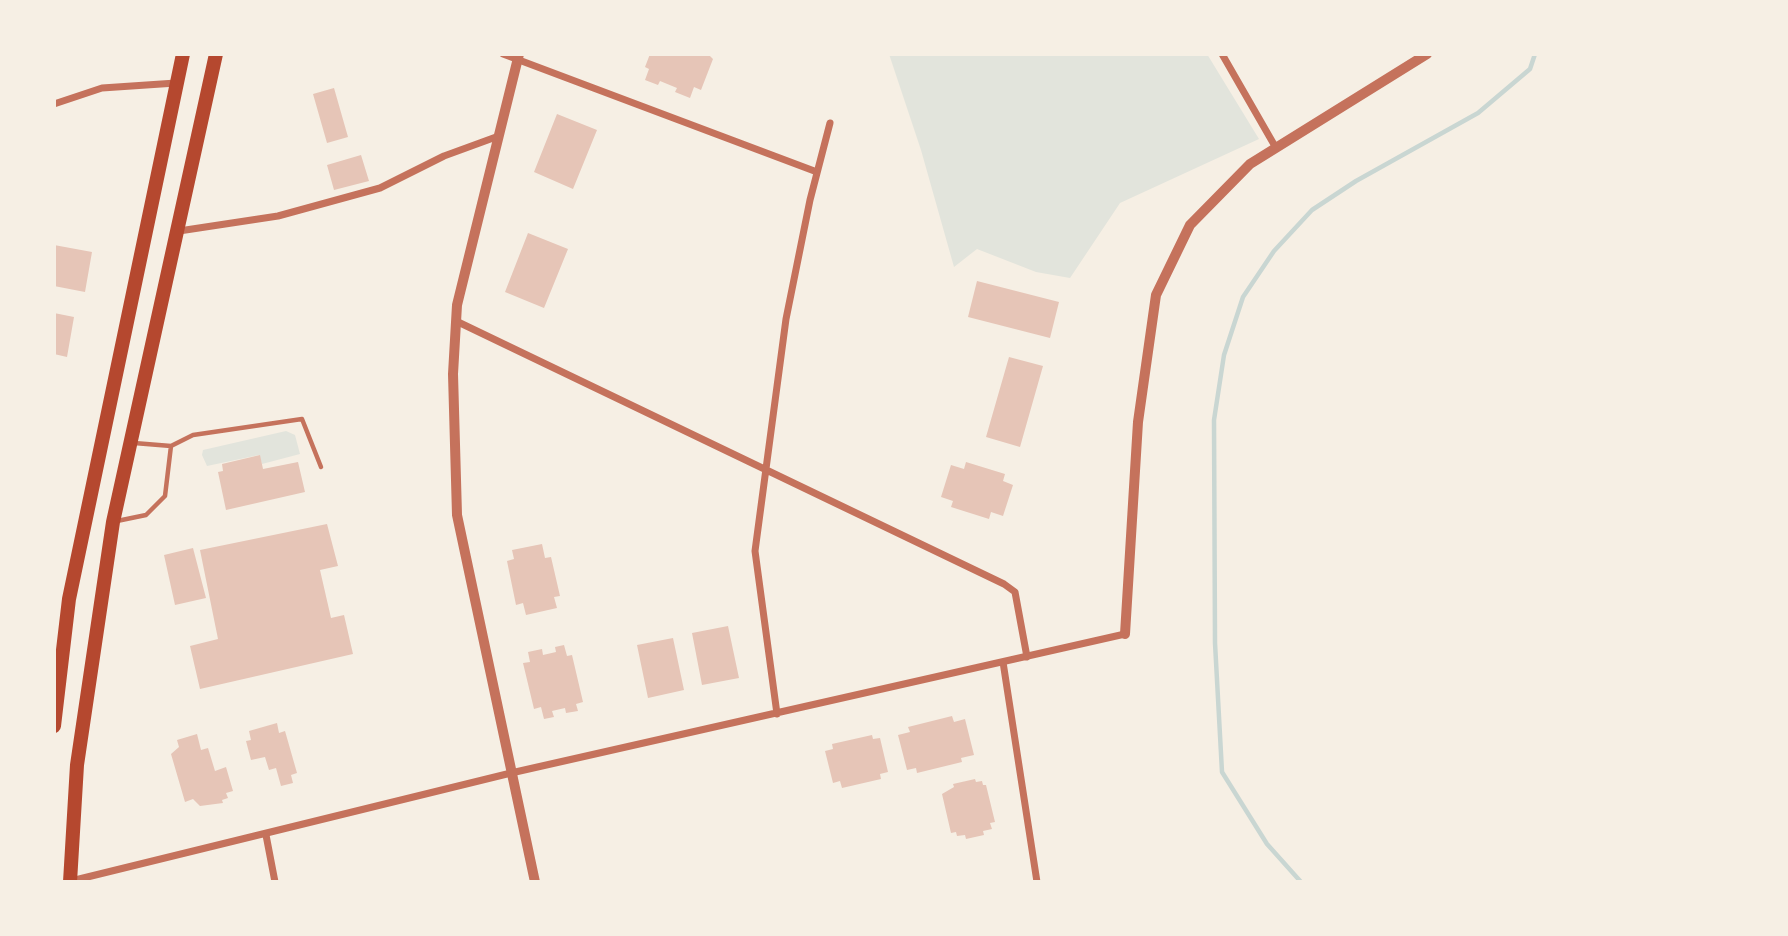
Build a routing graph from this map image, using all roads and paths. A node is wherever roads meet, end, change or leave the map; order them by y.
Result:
1 (183, 54) edge
2 (216, 54) edge
3 (503, 54) edge
4 (1222, 54) edge
5 (1427, 54) edge
6 (518, 57) edge
7 (176, 83) junction
8 (54, 104) edge
9 (830, 123) dead end
10 (496, 137) junction
11 (1276, 148) junction
12 (817, 172) junction
13 (179, 231) junction
14 (456, 321) junction
15 (131, 443) junction
16 (172, 446) junction
17 (764, 466) junction
18 (321, 467) dead end
19 (113, 522) junction
20 (1125, 634) joint
21 (1027, 657) junction
22 (1003, 662) junction
23 (777, 714) junction
24 (54, 726) edge
25 (512, 773) junction
26 (266, 835) junction
27 (70, 881) edge
28 (275, 882) edge
29 (535, 882) edge
30 (1037, 882) edge

1 - 7 highway
2 - 13 highway
3 - 6 street
4 - 11 street
5 - 11 street
6 - 10 street
6 - 12 street
7 - 8 street
7 - 24 highway
9 - 12 street
10 - 13 street
10 - 14 street
11 - 20 street
12 - 17 street
13 - 15 highway
14 - 17 street
14 - 25 street
15 - 16 lane
15 - 19 highway
16 - 18 lane
16 - 19 lane
17 - 21 street
17 - 23 street
19 - 27 highway
20 - 21 street
21 - 22 street
22 - 23 street
22 - 30 street
23 - 25 street
25 - 26 street
25 - 29 street
26 - 27 street
26 - 28 street

